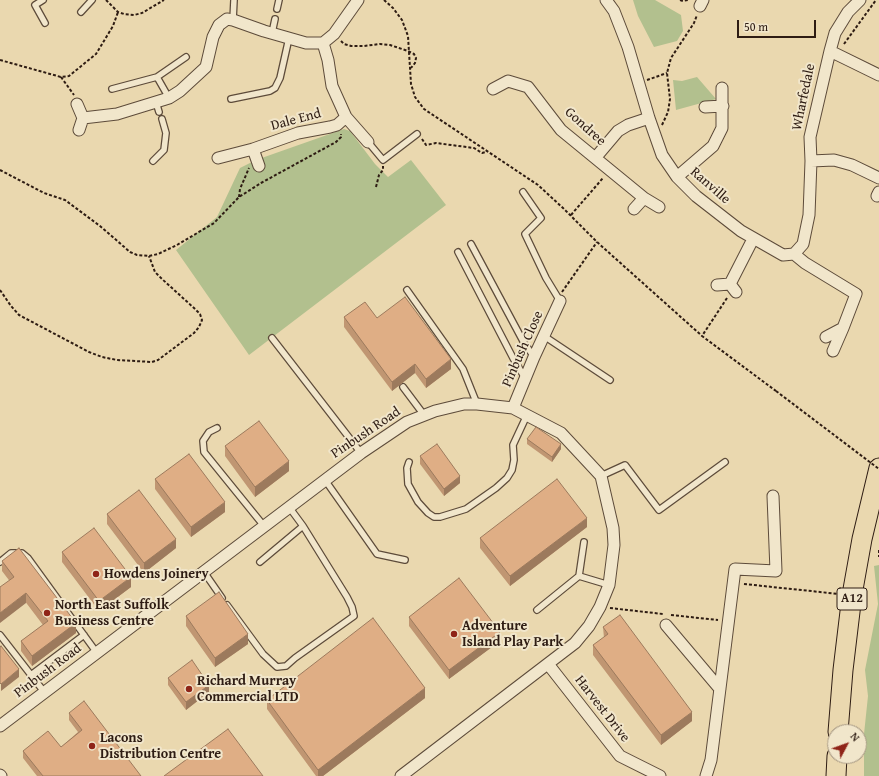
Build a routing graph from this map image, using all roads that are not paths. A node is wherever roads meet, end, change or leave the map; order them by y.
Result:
1 (43, 0) edge
2 (92, 0) edge
3 (234, 0) edge
4 (279, 0) edge
5 (358, 0) edge
6 (606, 0) edge
7 (860, 0) edge
8 (277, 9) dead end
9 (80, 12) dead end
10 (275, 19) dead end
11 (233, 20) junction
12 (45, 23) dead end
13 (272, 34) junction
14 (290, 38) junction
15 (323, 43) junction
16 (833, 53) junction
17 (186, 57) dead end
18 (879, 75) edge
19 (157, 77) junction
20 (722, 88) dead end
21 (112, 89) dead end
22 (493, 89) dead end
23 (169, 98) junction
24 (231, 99) dead end
25 (77, 104) road end
26 (723, 106) junction
27 (706, 108) dead end
28 (346, 117) junction
29 (83, 118) junction
30 (649, 118) junction
31 (162, 119) dead end
32 (80, 130) dead end
33 (417, 134) road end
34 (368, 142) joint
35 (218, 158) dead end
36 (596, 158) junction
37 (811, 160) junction
38 (153, 161) dead end
39 (677, 177) junction
40 (879, 178) edge
41 (523, 192) dead end
42 (644, 198) junction
43 (659, 207) dead end
44 (634, 210) dead end
45 (753, 239) junction
46 (471, 244) dead end
47 (458, 252) dead end
48 (794, 254) junction
49 (717, 285) dead end
50 (407, 290) dead end
51 (560, 301) joint
52 (843, 328) junction
53 (544, 336) junction
54 (826, 337) dead end
55 (272, 338) dead end
56 (833, 351) dead end
57 (534, 357) junction
58 (525, 378) junction
59 (610, 380) dead end
60 (403, 387) dead end
61 (477, 404) junction
62 (513, 408) junction
63 (424, 415) junction
64 (527, 415) junction
65 (217, 428) dead end
66 (361, 453) junction
67 (409, 462) dead end
68 (725, 462) dead end
69 (879, 469) edge
70 (601, 476) junction
71 (325, 480) junction
72 (773, 496) dead end
73 (289, 507) junction
74 (264, 526) junction
75 (302, 526) junction
76 (584, 542) dead end
77 (405, 560) dead end
78 (0, 562) edge
79 (260, 562) dead end
80 (204, 572) junction
81 (579, 576) junction
82 (608, 585) junction
83 (537, 610) dead end
84 (668, 620) road end
85 (84, 634) junction
86 (0, 635) edge
87 (97, 653) junction
88 (548, 664) junction
89 (31, 675) junction
90 (720, 689) junction
91 (44, 692) junction
92 (839, 724) edge
93 (0, 726) edge
94 (837, 764) edge
95 (401, 776) edge
96 (659, 776) edge
97 (706, 776) edge
98 (836, 776) edge

1 - 12 lane
2 - 9 lane
3 - 11 lane
4 - 8 lane
5 - 15 street
6 - 30 street, Ranville
7 - 16 street, Wharfedale
10 - 13 lane
11 - 13 street
11 - 23 street
13 - 14 street
14 - 15 street
14 - 24 lane
15 - 28 street, Dale End
16 - 18 street
16 - 37 street, Wharfedale
17 - 19 lane
19 - 21 lane
19 - 23 lane
20 - 26 street
22 - 36 street, Gondree
23 - 29 street
25 - 29 street
26 - 27 street
26 - 39 street
28 - 34 street, Dale End
28 - 35 street, Dale End
29 - 32 street
30 - 36 street
30 - 39 street, Ranville
31 - 38 lane
33 - 34 lane
36 - 42 street, Gondree
37 - 40 street
37 - 48 street, Wharfedale
39 - 45 street, Ranville
41 - 51 lane
42 - 43 street, Gondree
42 - 44 street
45 - 48 street, Ranville
45 - 49 street
46 - 57 lane
47 - 58 lane
48 - 52 street, Ranville
50 - 61 lane
51 - 53 street, Pinbush Close
52 - 54 street
52 - 56 street, Ranville
53 - 57 street, Pinbush Close
53 - 59 lane
55 - 66 lane
57 - 58 street, Pinbush Close
58 - 62 street, Pinbush Close
60 - 63 lane
61 - 62 street, Pinbush Road
61 - 63 street, Pinbush Road
62 - 64 street, Pinbush Road
63 - 66 street, Pinbush Road
64 - 67 lane
64 - 70 street, Pinbush Road
65 - 74 lane
66 - 71 street, Pinbush Road
68 - 70 lane
69 - 92 highway, A12
70 - 82 street
71 - 73 street, Pinbush Road
71 - 77 lane
72 - 90 street
73 - 74 street, Pinbush Road
73 - 75 lane
74 - 80 street, Pinbush Road
75 - 79 lane
75 - 80 lane
76 - 81 lane
78 - 85 lane
80 - 87 street, Pinbush Road
81 - 82 lane
81 - 83 lane
82 - 88 street
84 - 90 street
85 - 87 lane
85 - 89 lane
86 - 89 lane
87 - 91 street, Pinbush Road
88 - 95 street
88 - 96 street, Harvest Drive
89 - 91 lane
90 - 97 street
91 - 93 street, Pinbush Road
94 - 98 highway

